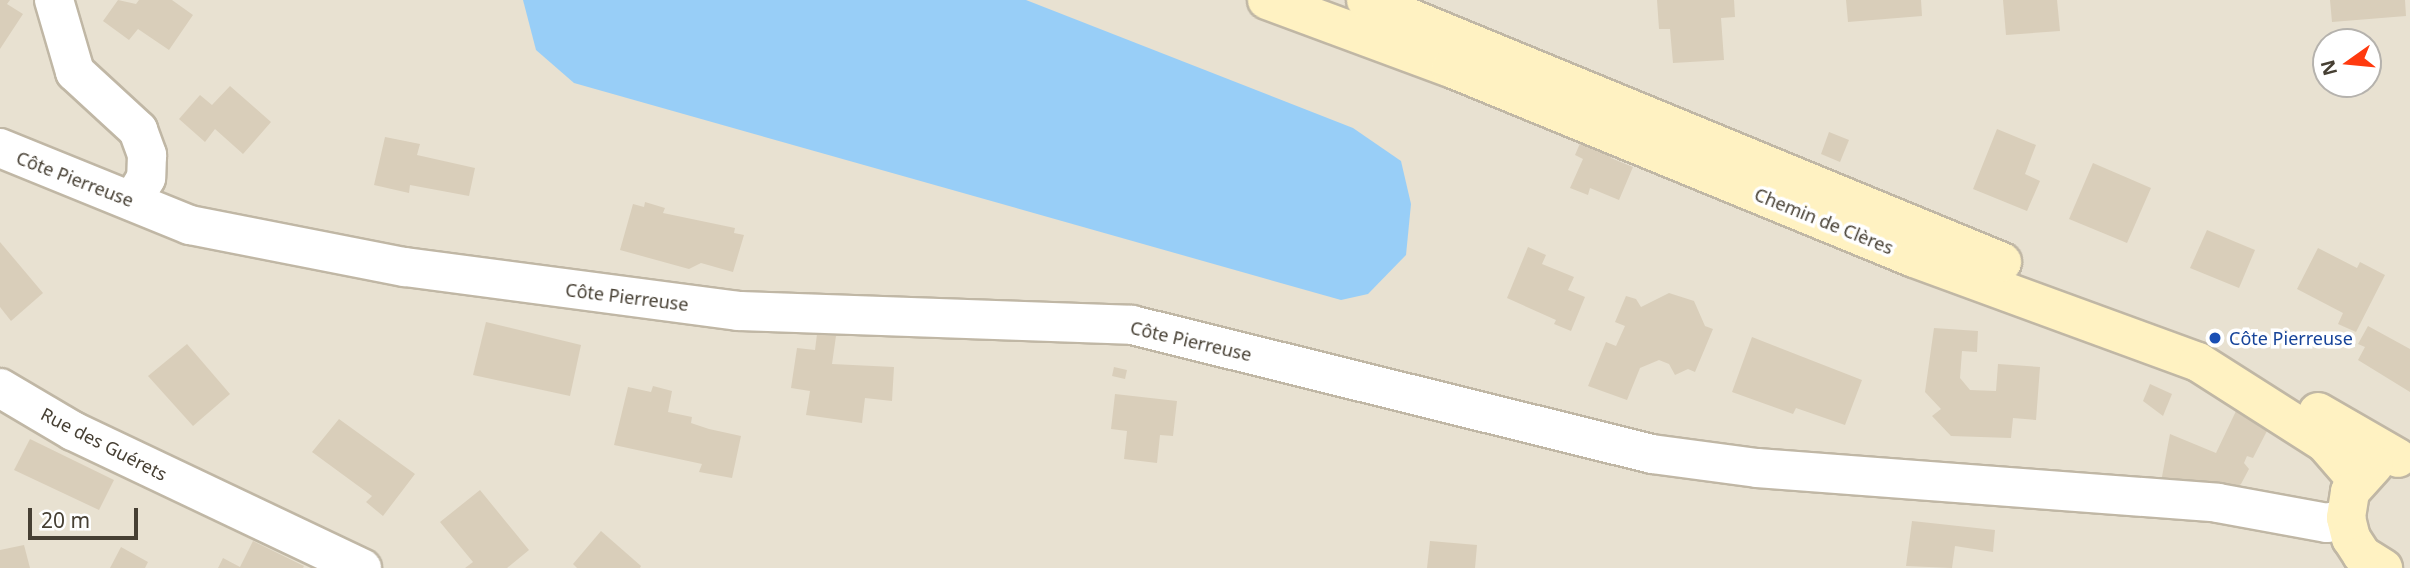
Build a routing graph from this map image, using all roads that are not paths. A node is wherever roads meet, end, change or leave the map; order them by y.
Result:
1 (54, 0) edge
2 (1267, 0) edge
3 (1372, 9) edge
4 (0, 148) edge
5 (132, 201) junction
6 (0, 388) edge
7 (2404, 458) edge
8 (2357, 480) junction
9 (2346, 518) junction
10 (362, 568) edge
11 (2383, 568) edge

1 - 5 street
2 - 3 street, Chemin de Clères
3 - 7 street, Chemin de Clères
3 - 8 street, Chemin de Clères
4 - 5 street, Côte Pierreuse
5 - 9 street, Côte Pierreuse
6 - 10 street, Rue des Guérets
7 - 8 street
8 - 9 street
9 - 11 street

